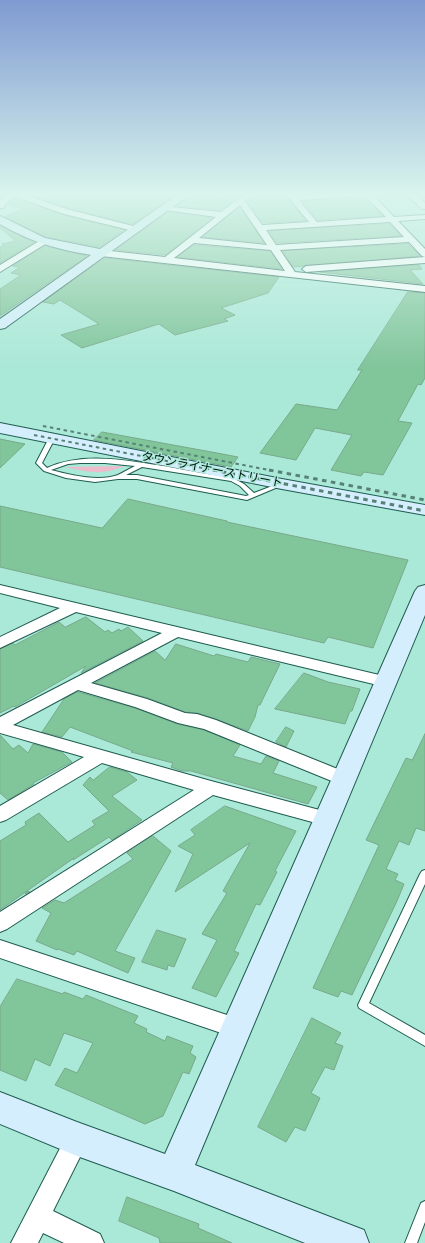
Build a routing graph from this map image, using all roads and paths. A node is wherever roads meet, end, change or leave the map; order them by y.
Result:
1 (28, 251) edge
2 (89, 251) edge
3 (104, 251) edge
4 (179, 251) edge
5 (276, 251) edge
6 (101, 253) junction
7 (0, 260) edge
8 (167, 260) junction
9 (425, 260) edge
10 (10, 262) junction
11 (376, 264) junction
12 (0, 269) edge
13 (290, 272) junction
14 (395, 286) junction
15 (425, 289) edge
16 (0, 325) edge
17 (0, 418) edge
18 (0, 428) edge
19 (52, 438) junction
20 (141, 465) junction
21 (46, 470) junction
22 (118, 477) junction
23 (282, 484) junction
24 (253, 496) junction
25 (425, 500) edge
26 (425, 510) edge
27 (0, 589) edge
28 (425, 591) edge
29 (74, 607) junction
30 (177, 631) junction
31 (0, 643) edge
32 (386, 682) junction
33 (77, 684) junction
34 (0, 724) edge
35 (0, 727) edge
36 (100, 756) junction
37 (344, 779) junction
38 (211, 788) junction
39 (0, 815) edge
40 (327, 819) junction
41 (425, 874) edge
42 (0, 923) edge
43 (0, 948) edge
44 (236, 1028) junction
45 (425, 1041) edge
46 (0, 1108) edge
47 (77, 1139) junction
48 (174, 1174) junction
49 (425, 1207) edge
50 (38, 1217) junction
51 (24, 1243) edge
52 (91, 1243) edge
53 (351, 1243) edge
54 (411, 1243) edge

1 - 10 street
2 - 6 street
3 - 6 street
4 - 8 street
5 - 13 street
6 - 8 street
6 - 16 street
7 - 10 street
8 - 13 street
9 - 11 street
10 - 12 street
11 - 13 street
11 - 14 street
13 - 14 street
14 - 15 street
17 - 25 street, タウンライナーストリート
18 - 19 street, タウンライナーストリート
19 - 21 lane
19 - 23 street, タウンライナーストリート
20 - 21 lane
20 - 22 lane
20 - 24 lane
21 - 22 lane
22 - 24 lane
23 - 24 lane
23 - 26 street, タウンライナーストリート
27 - 29 street
28 - 32 street
29 - 30 street
29 - 31 street
30 - 32 street
30 - 33 street
32 - 37 street
33 - 34 street
33 - 37 street
35 - 36 street
36 - 38 street
36 - 39 street
37 - 40 street
38 - 40 street
38 - 42 street
40 - 44 street
41 - 45 lane
43 - 44 street
44 - 48 street
46 - 47 street
47 - 48 street
47 - 50 street
48 - 53 street
49 - 54 lane
50 - 51 street
50 - 52 street

